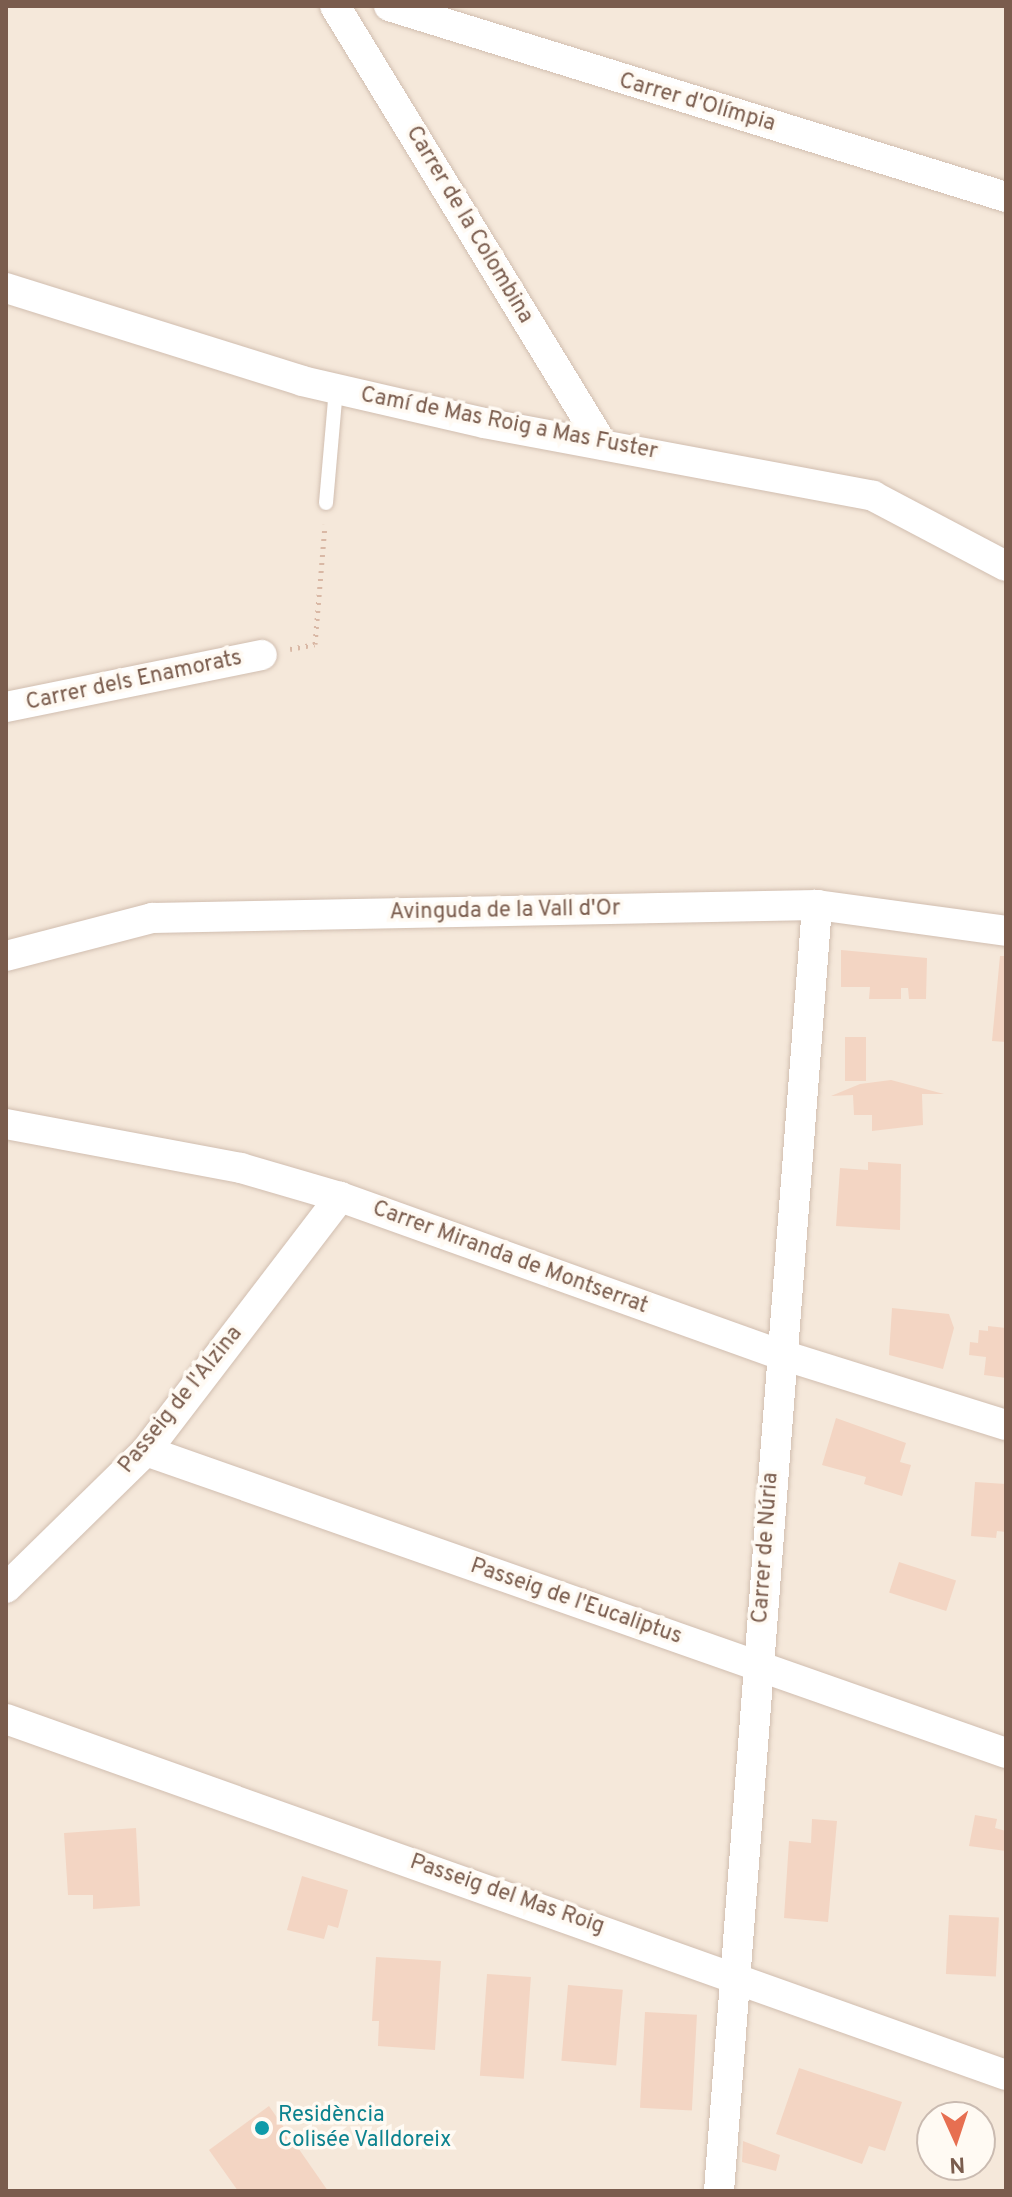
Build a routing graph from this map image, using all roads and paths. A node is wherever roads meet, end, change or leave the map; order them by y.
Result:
1 (335, 6) edge
2 (389, 6) edge
3 (1006, 197) edge
4 (6, 288) edge
5 (336, 388) junction
6 (603, 445) junction
7 (326, 503) joint
8 (1006, 566) edge
9 (262, 655) joint
10 (6, 707) edge
11 (817, 905) junction
12 (1006, 931) edge
13 (6, 956) edge
14 (6, 1124) edge
15 (340, 1197) junction
16 (779, 1354) junction
17 (1006, 1425) edge
18 (146, 1451) junction
19 (6, 1588) edge
20 (758, 1666) junction
21 (6, 1719) edge
22 (1006, 1753) edge
23 (737, 1976) junction
24 (1006, 2075) edge
25 (719, 2191) edge

1 - 6 street, Carrer de la Colombina
2 - 3 street, Carrer d'Olímpia
4 - 5 street, Camí de Mas Roig a Mas Fuster
5 - 6 street, Camí de Mas Roig a Mas Fuster
5 - 7 lane
6 - 8 street, Camí de Mas Roig a Mas Fuster
7 - 9 path
9 - 10 street, Carrer dels Enamorats
11 - 12 street, Avinguda de la Vall d'Or
11 - 13 street, Avinguda de la Vall d'Or
11 - 16 street, Carrer de Núria
14 - 15 street, Carrer Miranda de Montserrat
15 - 16 street, Carrer Miranda de Montserrat
15 - 18 street, Passeig de l'Alzina
16 - 17 street, Carrer Miranda de Montserrat
16 - 20 street, Carrer de Núria
18 - 19 street, Passeig de l'Alzina
18 - 20 street, Passeig de l'Eucaliptus
20 - 22 street, Passeig de l'Eucaliptus
20 - 23 street, Carrer de Núria
21 - 23 street, Passeig del Mas Roig
23 - 24 street, Passeig del Mas Roig
23 - 25 street, Carrer de Núria

